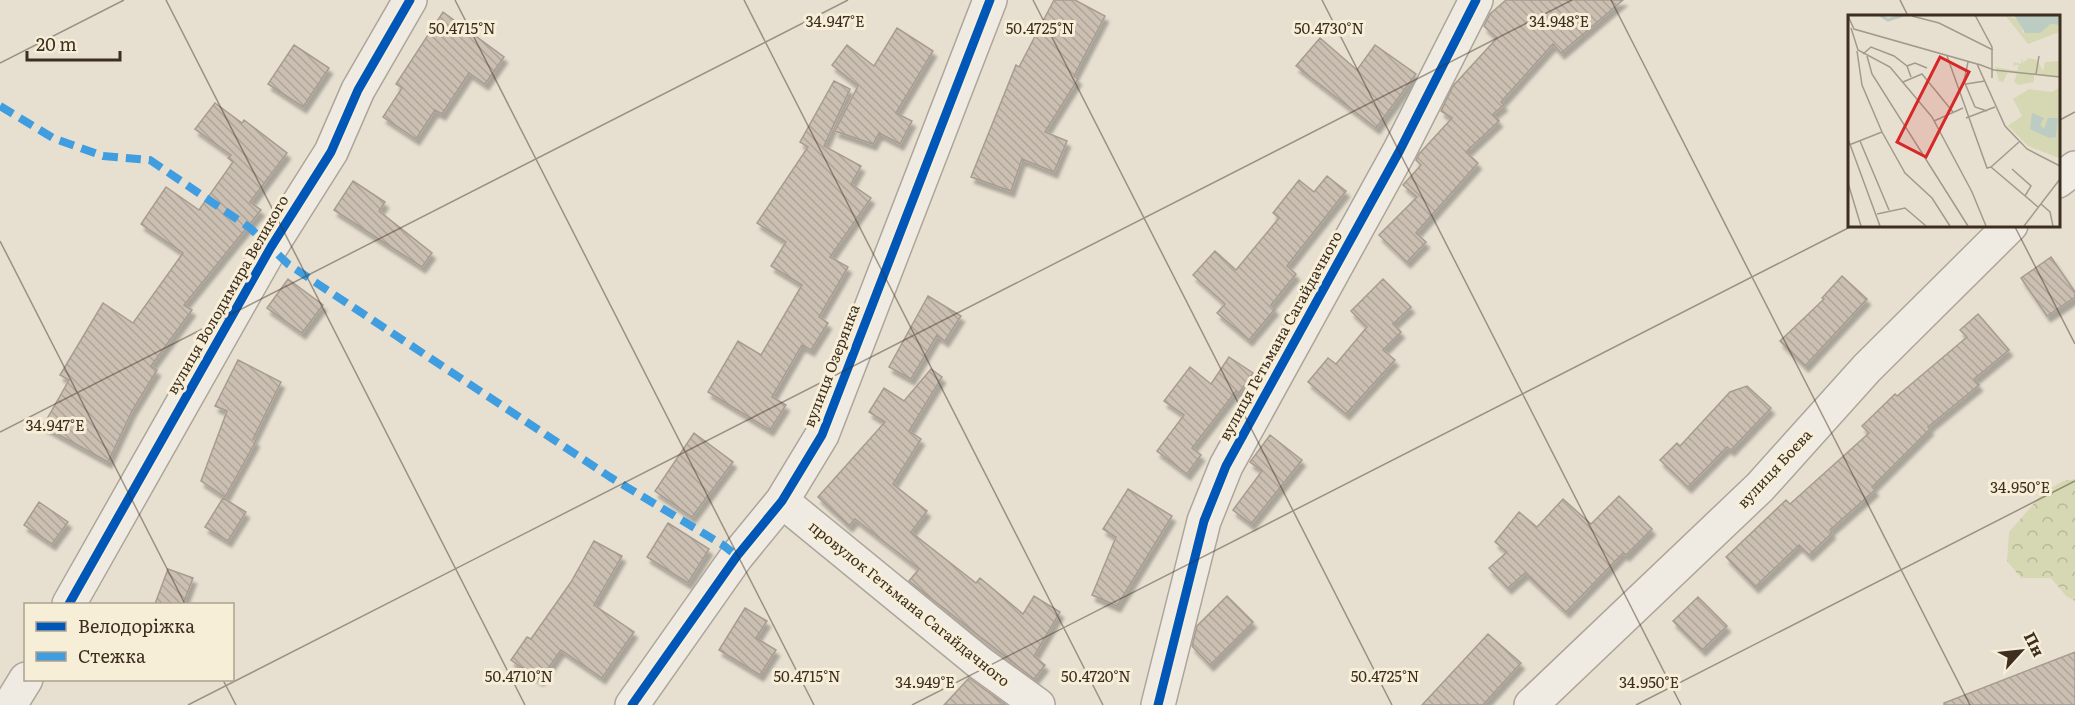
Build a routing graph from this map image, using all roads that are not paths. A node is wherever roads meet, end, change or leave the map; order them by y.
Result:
1 (410, 0) edge
2 (990, 0) edge
3 (1476, 0) edge
4 (2075, 168) edge
5 (2060, 179) edge
6 (2010, 226) edge
7 (782, 501) junction
8 (70, 603) edge
9 (25, 681) edge
10 (10, 705) edge
11 (632, 705) edge
12 (1038, 705) edge
13 (1158, 705) edge
14 (1531, 705) edge

1 - 8 street, вулиця Володимира Великого
2 - 7 street, вулиця Озерянка
3 - 13 street, вулиця Гетьмана Сагайдачного
4 - 5 street
6 - 14 street, вулиця Боєва
7 - 11 street, вулиця Озерянка
7 - 12 street, провулок Гетьмана Сагайдачного
9 - 10 street

